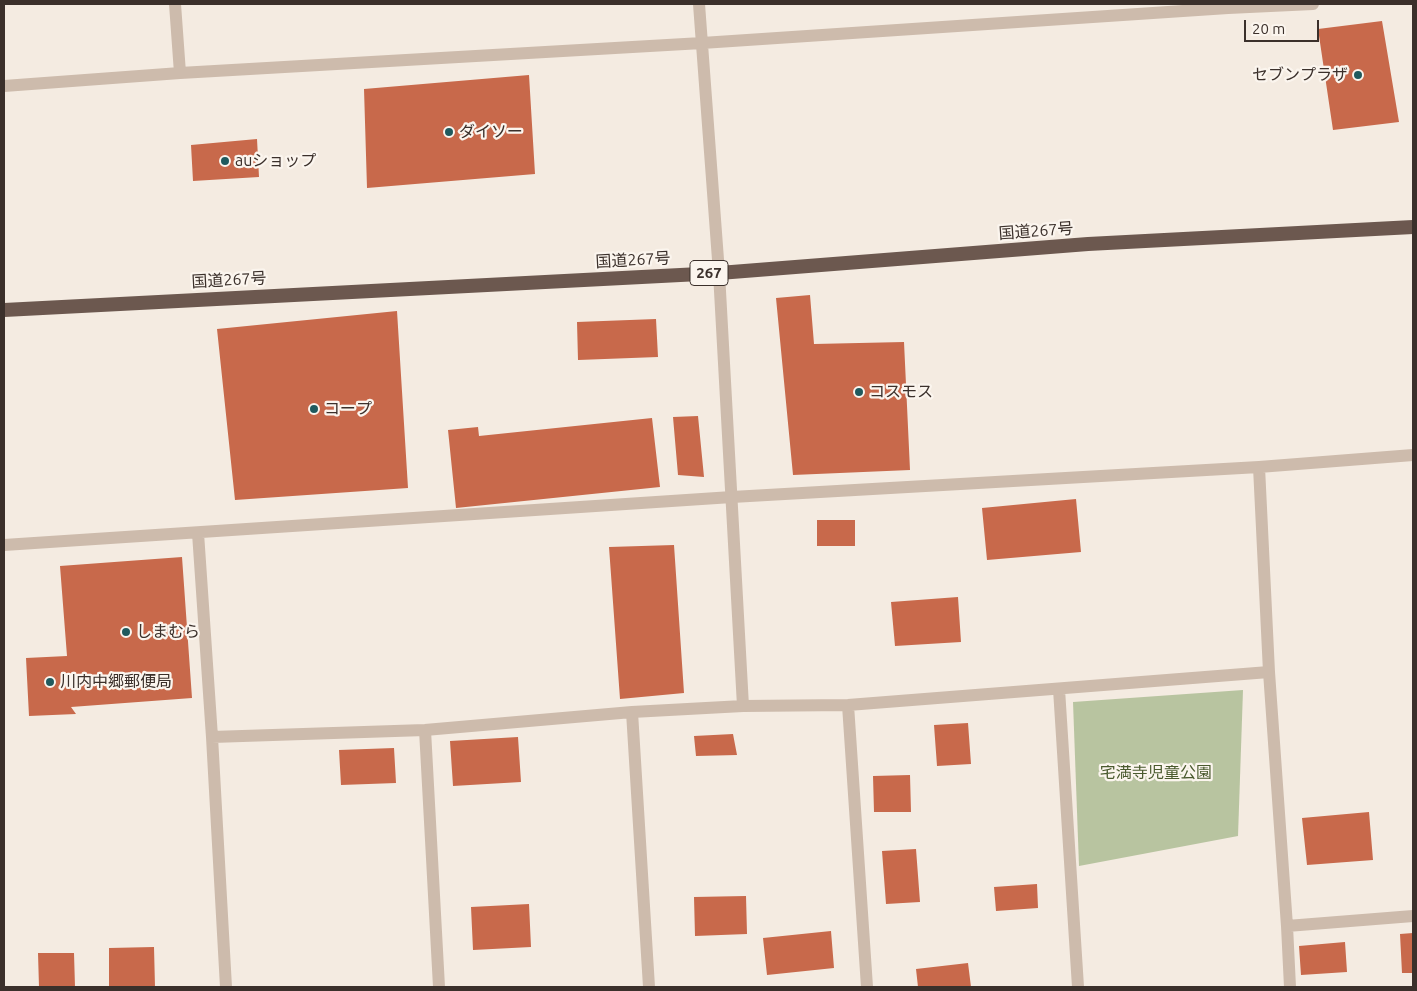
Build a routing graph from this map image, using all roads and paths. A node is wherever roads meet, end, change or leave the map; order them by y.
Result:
1 (175, 4) edge
2 (699, 4) edge
3 (1314, 4) edge
4 (1228, 6) edge
5 (702, 43) junction
6 (180, 73) junction
7 (4, 86) edge
8 (1413, 228) edge
9 (719, 273) junction
10 (4, 310) edge
11 (1413, 455) edge
12 (1259, 467) junction
13 (732, 497) junction
14 (198, 533) junction
15 (4, 545) edge
16 (1269, 672) junction
17 (1059, 689) junction
18 (848, 705) junction
19 (743, 706) junction
20 (632, 712) junction
21 (425, 730) junction
22 (212, 737) junction
23 (1413, 916) edge
24 (1287, 926) junction
25 (226, 987) edge
26 (439, 987) edge
27 (649, 987) edge
28 (867, 987) edge
29 (1078, 987) edge
30 (1290, 987) edge

1 - 6 street
2 - 5 street
3 - 4 street
4 - 5 street
5 - 6 street
5 - 9 street
6 - 7 street
8 - 9 highway, 国道267号 / 267
9 - 10 highway, 国道267号 / 267
9 - 13 street
11 - 12 street
12 - 13 street
12 - 16 street
13 - 14 street
13 - 19 street
14 - 15 street
14 - 22 street
16 - 17 street
16 - 24 street
17 - 18 street
17 - 29 street
18 - 19 street
18 - 28 street
19 - 20 street
20 - 21 street
20 - 27 street
21 - 22 street
21 - 26 street
22 - 25 street
23 - 24 street
24 - 30 street

